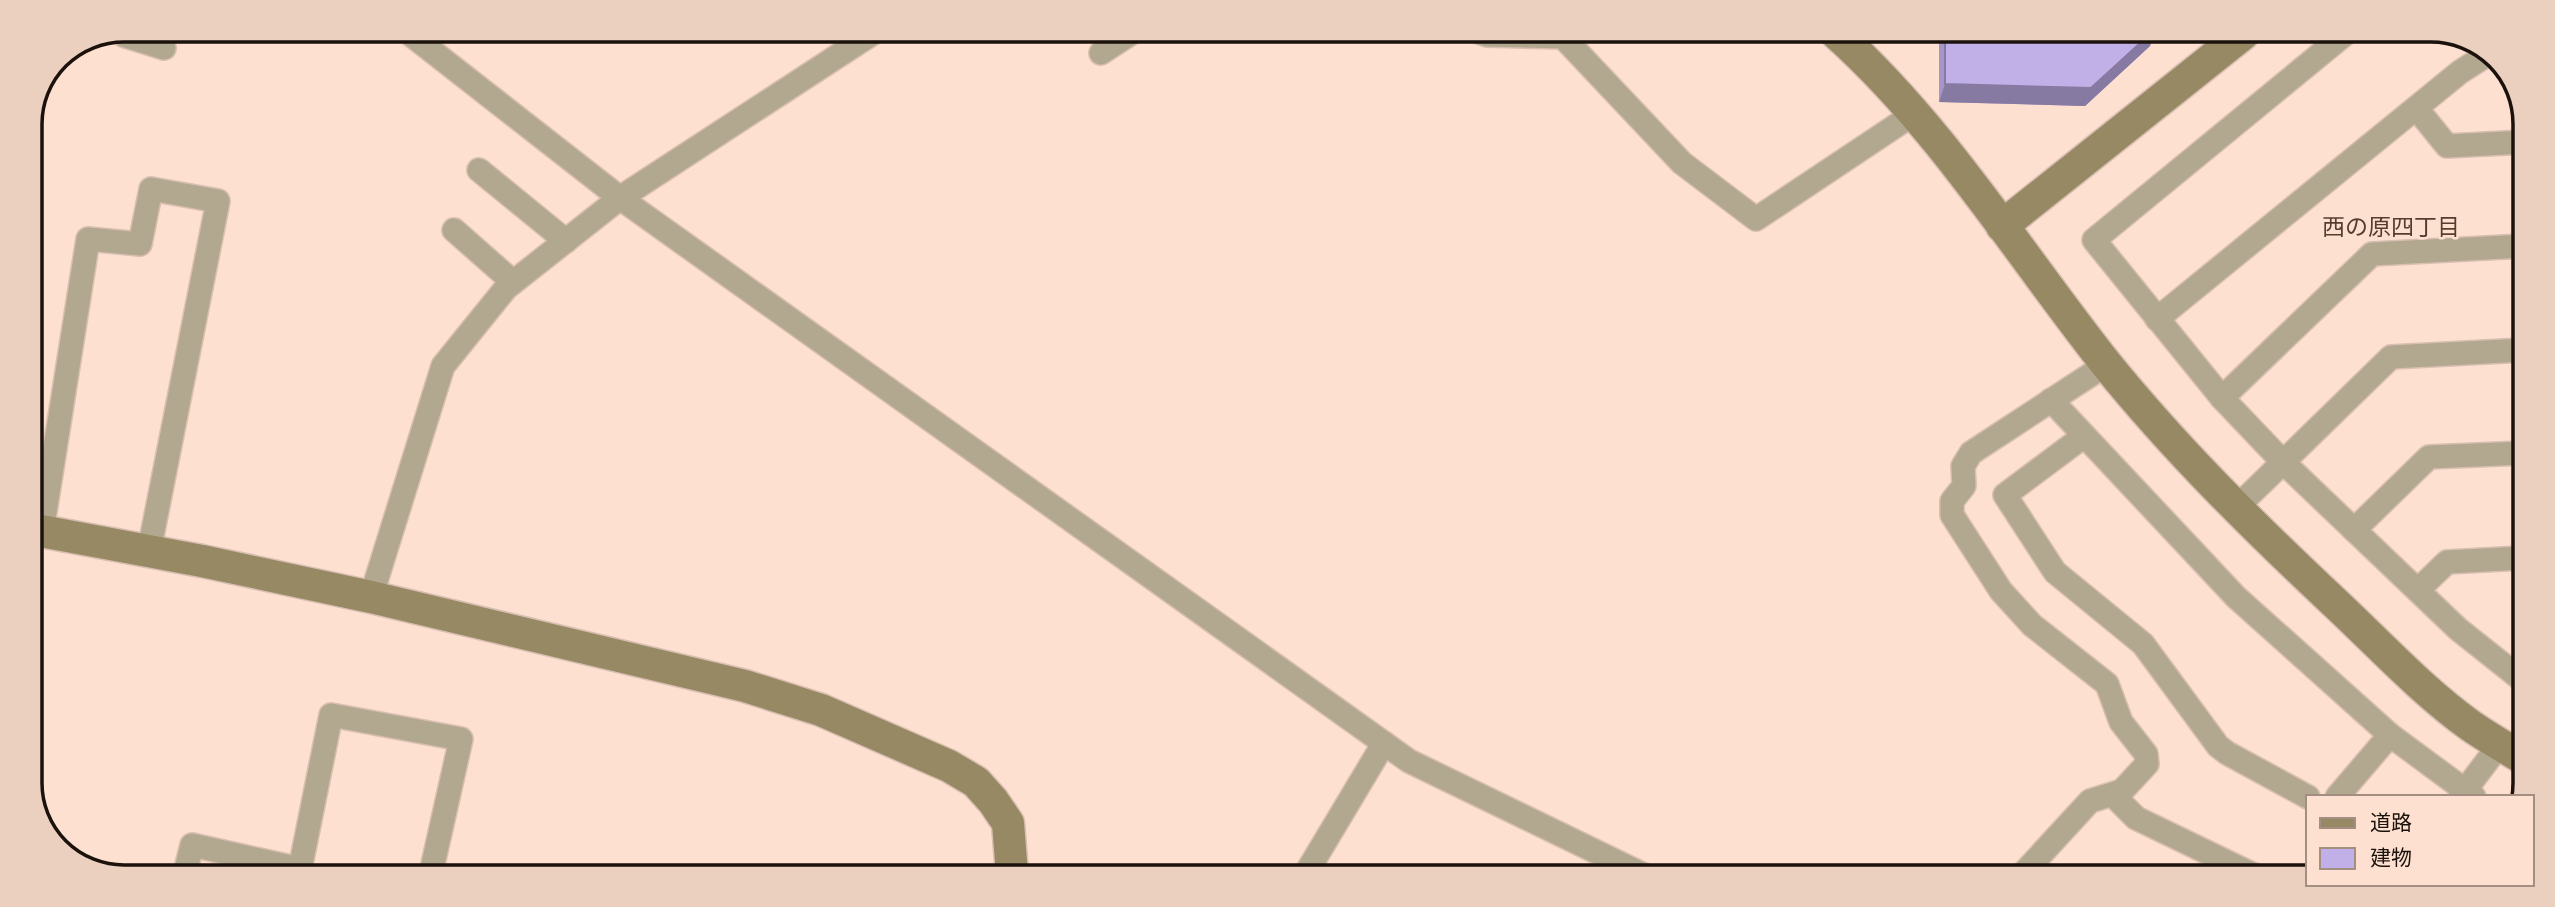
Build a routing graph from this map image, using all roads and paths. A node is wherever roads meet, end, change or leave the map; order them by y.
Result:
1 (145, 42) edge
2 (420, 42) edge
3 (859, 42) edge
4 (1118, 42) edge
5 (1568, 42) edge
6 (1846, 42) edge
7 (2233, 42) edge
8 (2334, 42) edge
9 (164, 48) dead end
10 (1101, 53) dead end
11 (2481, 59) edge
12 (2417, 109) junction
13 (1915, 113) junction
14 (2513, 143) edge
15 (479, 170) dead end
16 (620, 198) junction
17 (2002, 226) junction
18 (454, 230) dead end
19 (566, 241) junction
20 (2513, 247) edge
21 (513, 282) junction
22 (2157, 319) junction
23 (2513, 351) edge
24 (2106, 364) junction
25 (2222, 398) junction
26 (2051, 400) junction
27 (2084, 436) junction
28 (2513, 453) edge
29 (2283, 462) junction
30 (42, 496) edge
31 (2236, 508) junction
32 (2354, 530) junction
33 (42, 531) edge
34 (149, 551) junction
35 (2513, 558) edge
36 (2418, 590) junction
37 (371, 597) junction
38 (2513, 673) edge
39 (2390, 735) junction
40 (1384, 743) junction
41 (2510, 751) edge
42 (2122, 791) junction
43 (2339, 795) edge
44 (2466, 795) edge
45 (2306, 796) edge
46 (187, 865) edge
47 (282, 865) edge
48 (301, 865) edge
49 (433, 865) edge
50 (1011, 865) edge
51 (1311, 865) edge
52 (1623, 865) edge
53 (2031, 865) edge
54 (2233, 865) edge

1 - 9 street
2 - 16 street
3 - 16 street
4 - 10 street
5 - 13 street
6 - 13 street
7 - 17 street
8 - 22 street
11 - 12 street
12 - 14 street
12 - 22 street
13 - 17 street
15 - 19 street
16 - 19 street
16 - 40 street
17 - 24 street
18 - 21 street
19 - 21 street
20 - 25 street
21 - 37 street
22 - 25 street
23 - 29 street
24 - 26 street
24 - 31 street
25 - 29 street
26 - 27 street
26 - 42 street
27 - 39 street
27 - 45 street
28 - 32 street
29 - 31 street
29 - 32 street
30 - 34 street
31 - 41 street
32 - 36 street
33 - 34 street
34 - 37 street
35 - 36 street
36 - 38 street
37 - 50 street
39 - 43 street
39 - 44 street
40 - 51 street
40 - 52 street
41 - 44 street
42 - 53 street
42 - 54 street
46 - 47 street
48 - 49 street

